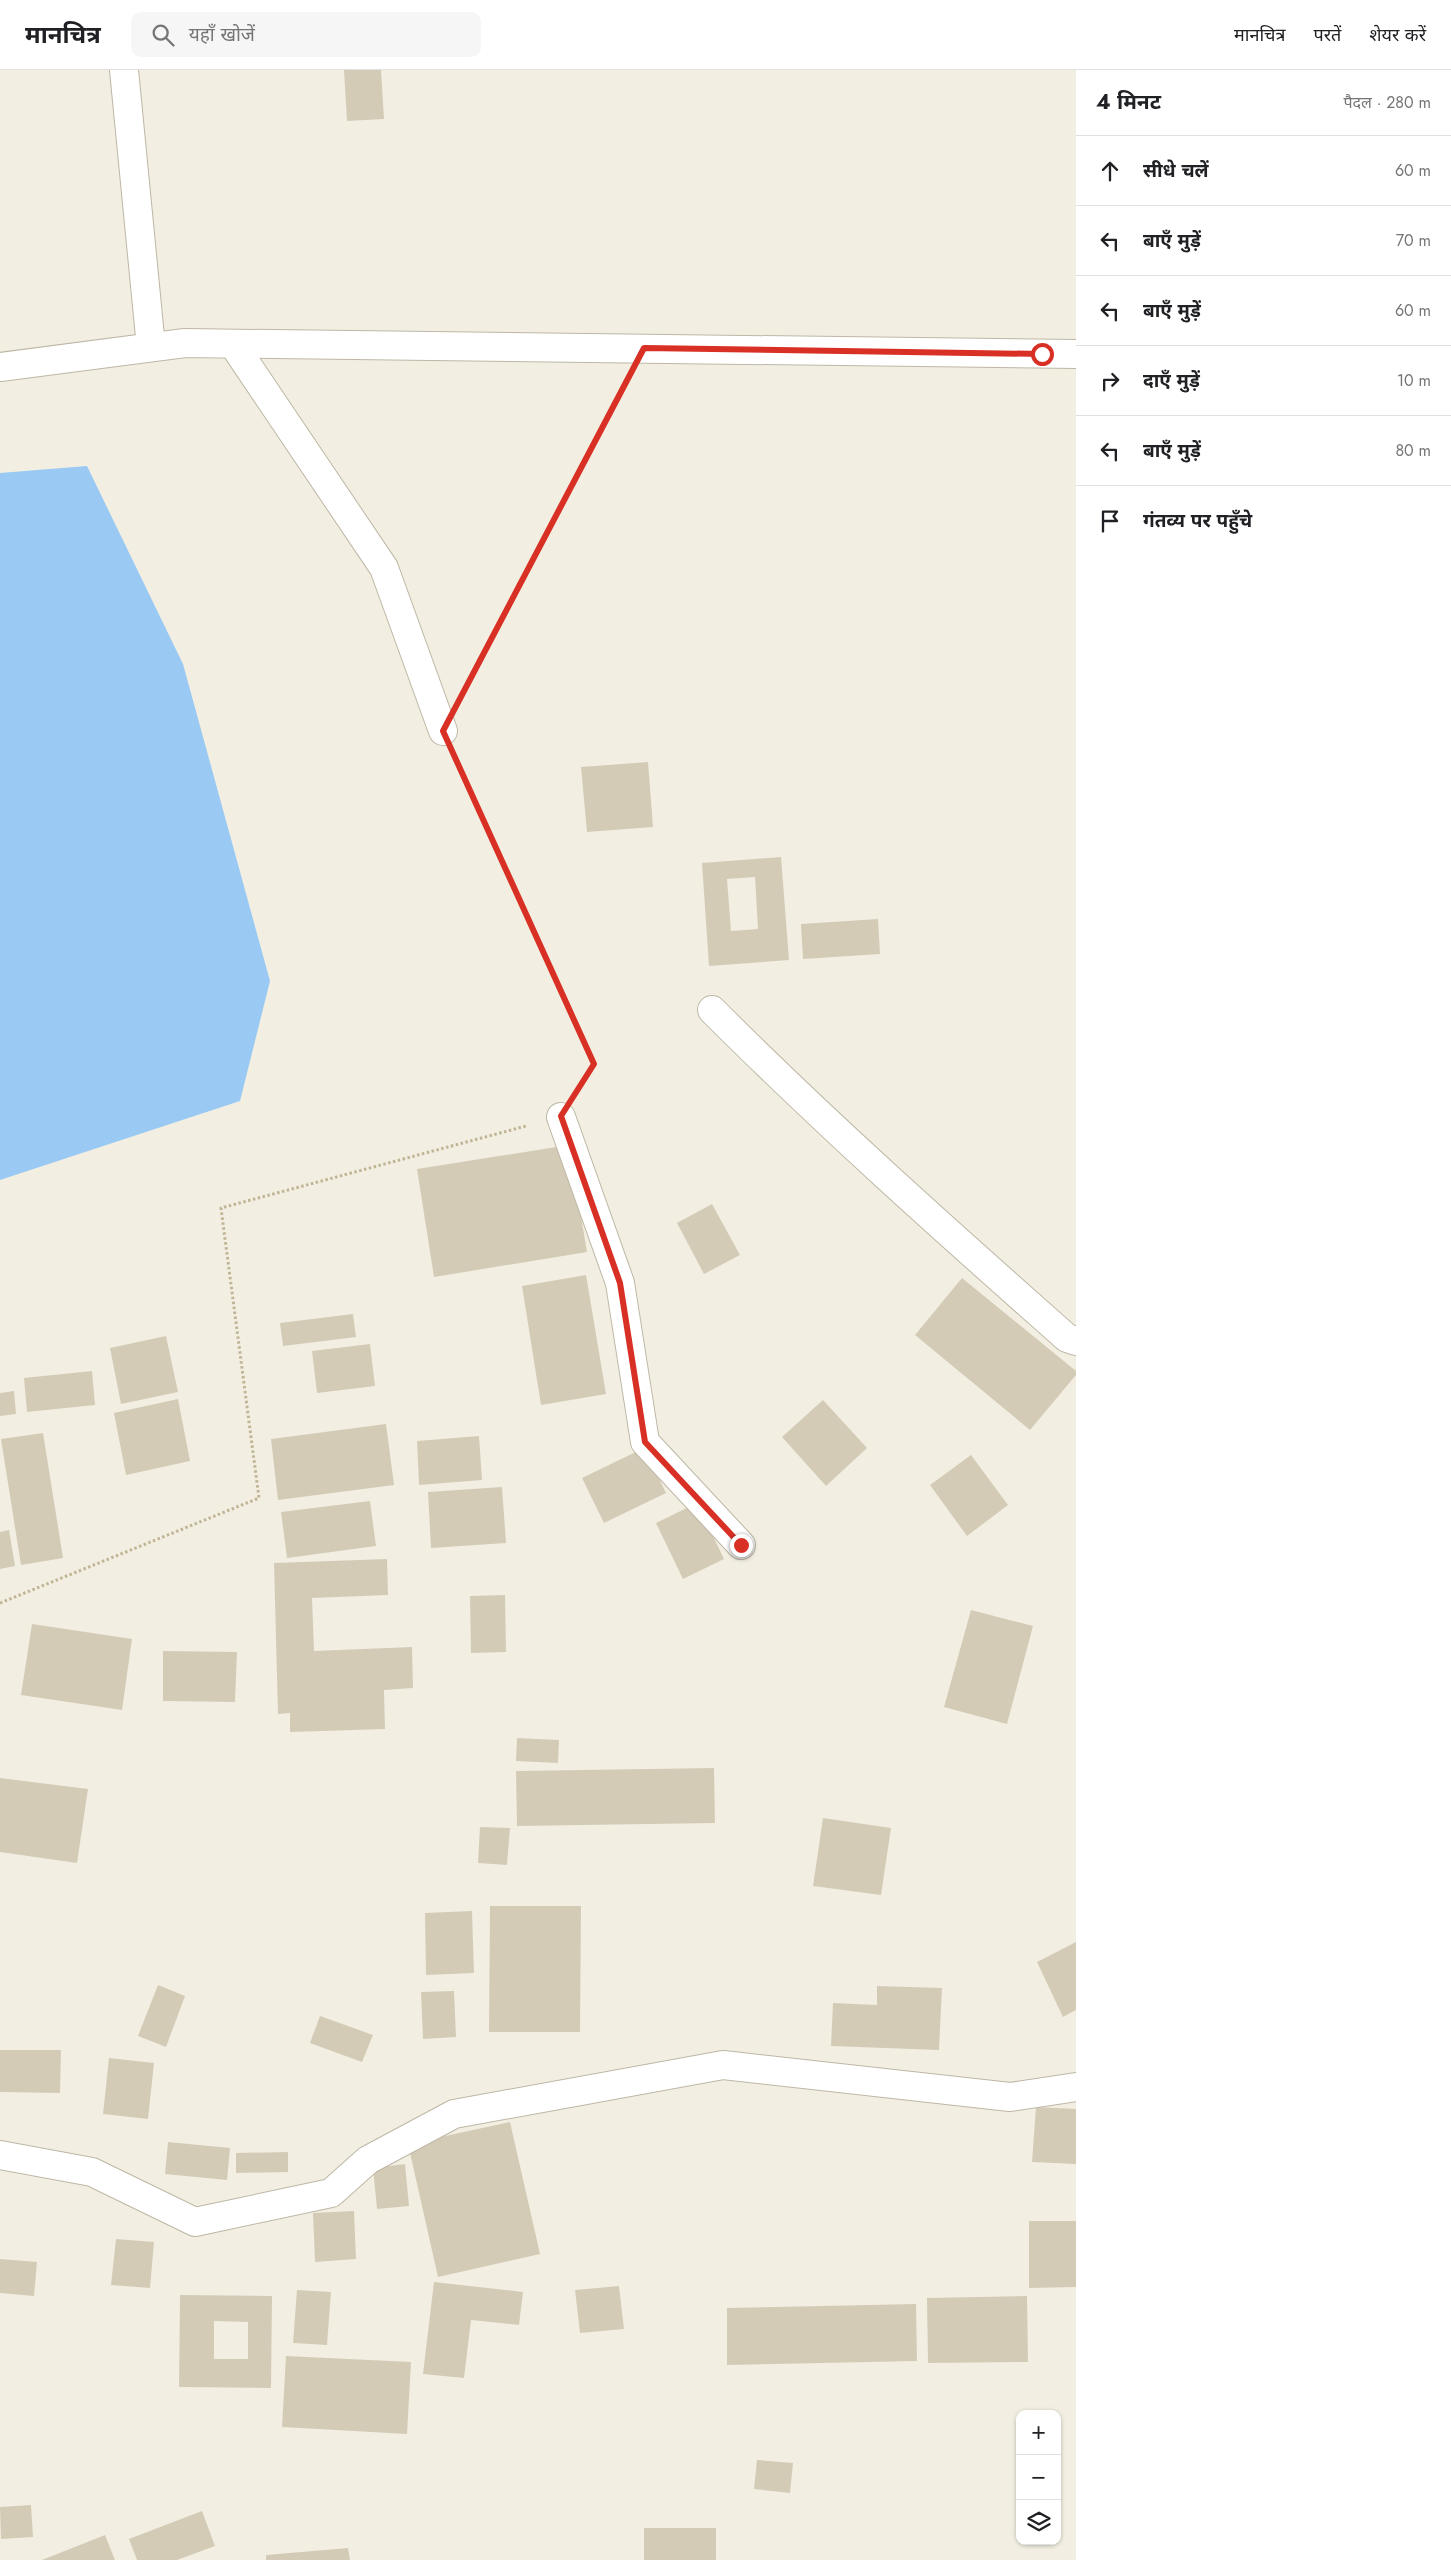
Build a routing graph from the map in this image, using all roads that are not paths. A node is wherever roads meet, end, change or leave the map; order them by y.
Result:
1 (124, 70) edge
2 (233, 344) junction
3 (151, 347) junction
4 (1076, 354) edge
5 (0, 368) edge
6 (443, 731) road end
7 (712, 1010) dead end
8 (561, 1116) road end
9 (1076, 1342) edge
10 (741, 1545) dead end
11 (1076, 2087) edge
12 (0, 2155) edge

1 - 3 street
2 - 3 street
2 - 4 street
2 - 6 street
3 - 5 street
7 - 9 street
8 - 10 street
11 - 12 street

